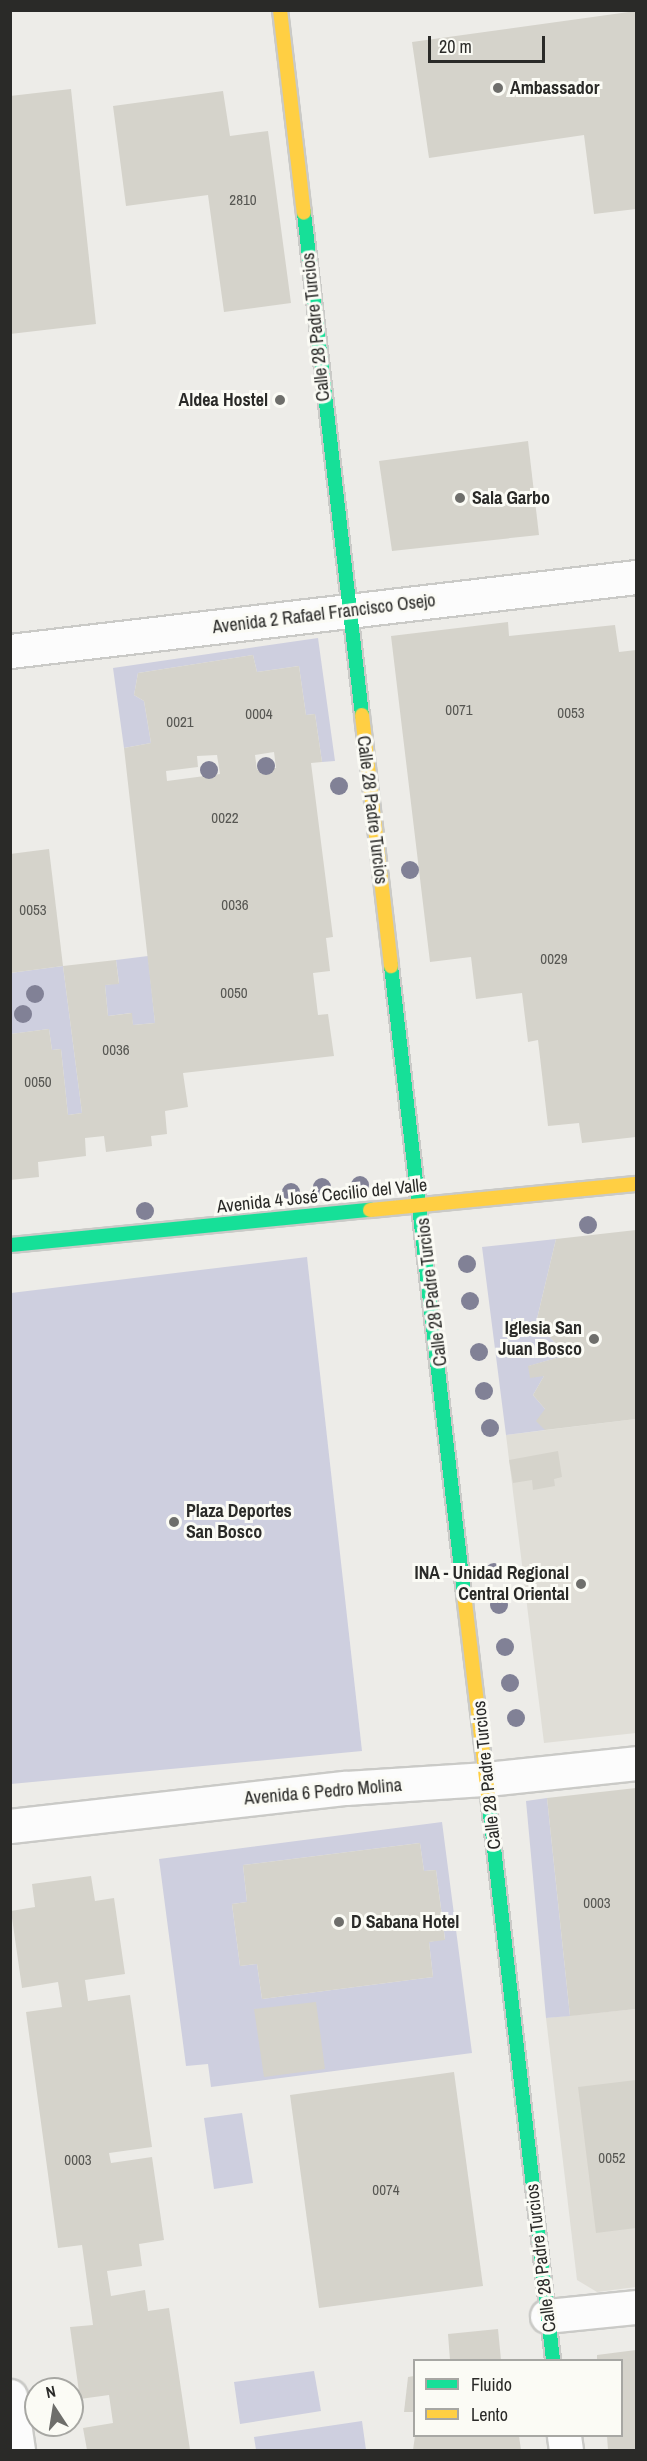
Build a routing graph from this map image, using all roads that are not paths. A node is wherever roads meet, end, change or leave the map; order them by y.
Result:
1 (280, 10) edge
2 (636, 577) edge
3 (348, 611) junction
4 (10, 651) edge
5 (636, 1184) edge
6 (422, 1205) junction
7 (10, 1245) edge
8 (636, 1763) edge
9 (487, 1779) junction
10 (10, 1826) edge
11 (636, 2307) edge
12 (547, 2316) junction
13 (553, 2359) edge
14 (10, 2396) edge
15 (18, 2451) edge

1 - 3 street, Calle 28 Padre Turcios
2 - 3 street, Avenida 2 Rafael Francisco Osejo
3 - 4 street, Avenida 2 Rafael Francisco Osejo
3 - 6 street, Calle 28 Padre Turcios
5 - 6 street, Avenida 4 José Cecilio del Valle
6 - 7 street, Avenida 4 José Cecilio del Valle
6 - 9 street, Calle 28 Padre Turcios
8 - 9 street, Avenida 6 Pedro Molina
9 - 10 street, Avenida 6 Pedro Molina
9 - 12 street, Calle 28 Padre Turcios
11 - 12 street
12 - 13 street, Calle 28 Padre Turcios
14 - 15 street

